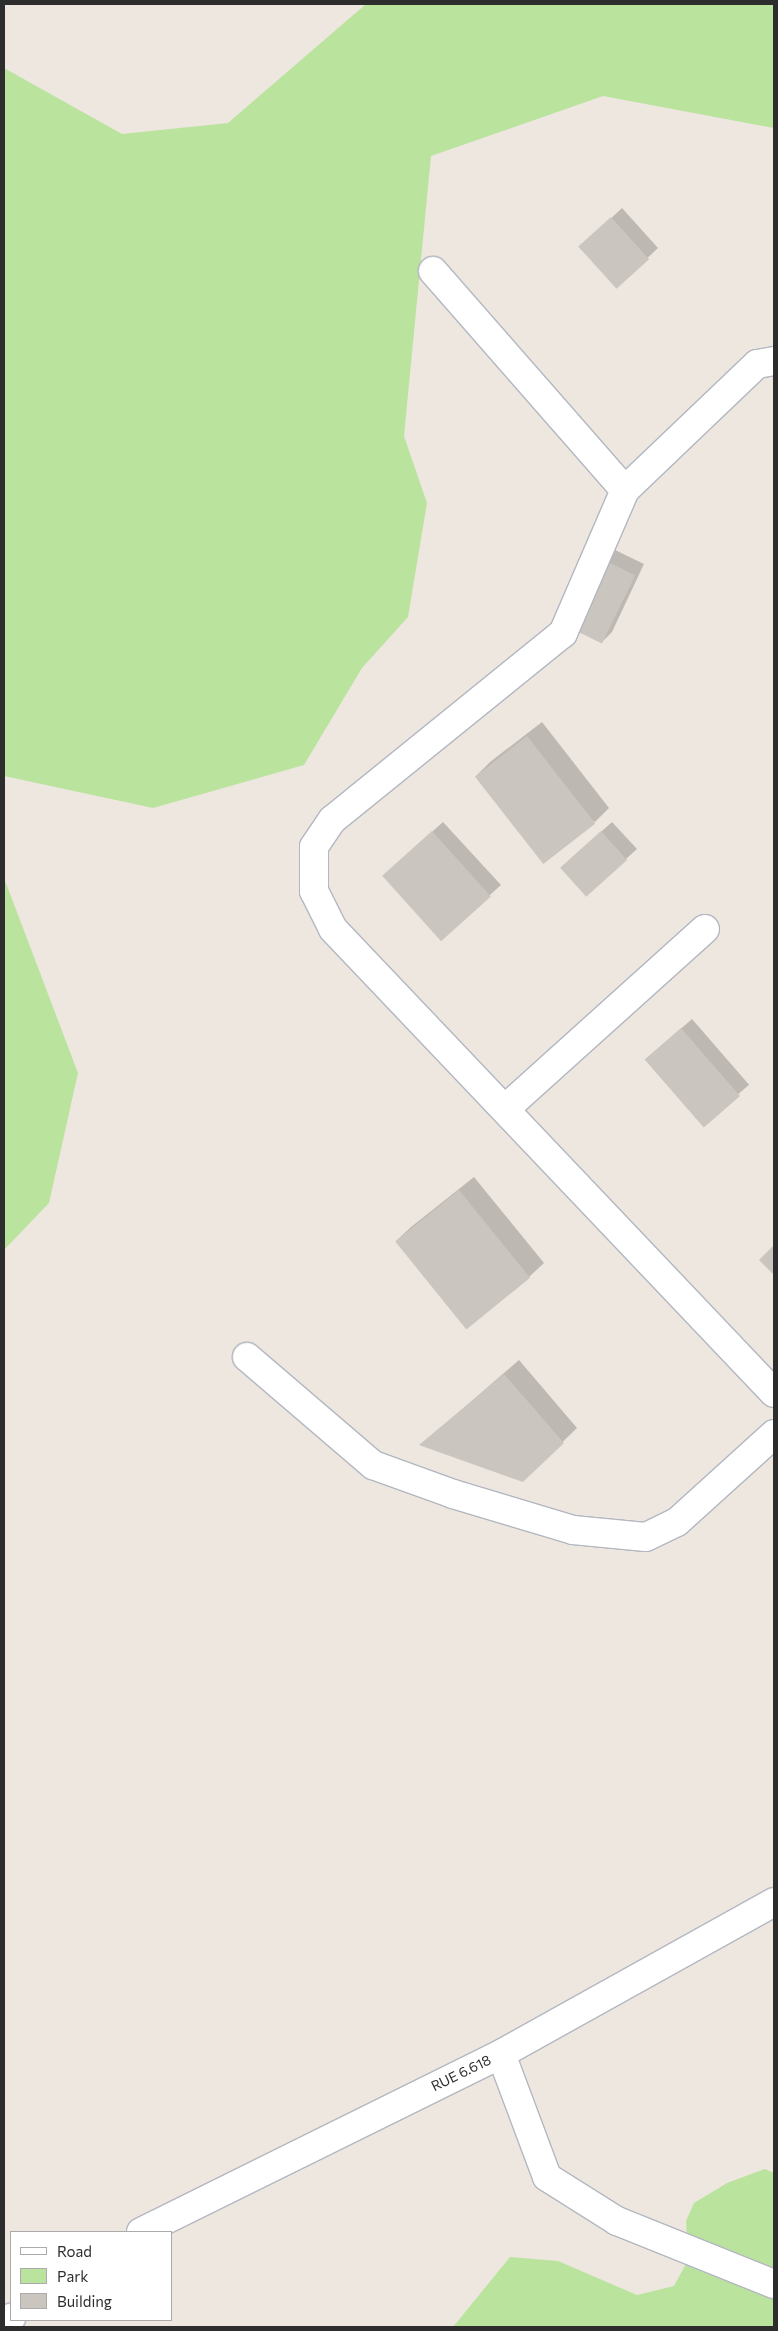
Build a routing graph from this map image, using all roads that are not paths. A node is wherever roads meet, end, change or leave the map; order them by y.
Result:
1 (434, 271) dead end
2 (774, 361) edge
3 (625, 490) junction
4 (705, 928) dead end
5 (505, 1109) junction
6 (247, 1357) dead end
7 (774, 1393) edge
8 (774, 1434) edge
9 (774, 1902) edge
10 (501, 2054) junction
11 (143, 2231) edge
12 (774, 2284) edge

1 - 3 street
2 - 3 street
3 - 5 street
4 - 5 street
5 - 7 street
6 - 8 street
9 - 10 street, RUE 6.618
10 - 11 street, RUE 6.618
10 - 12 street

